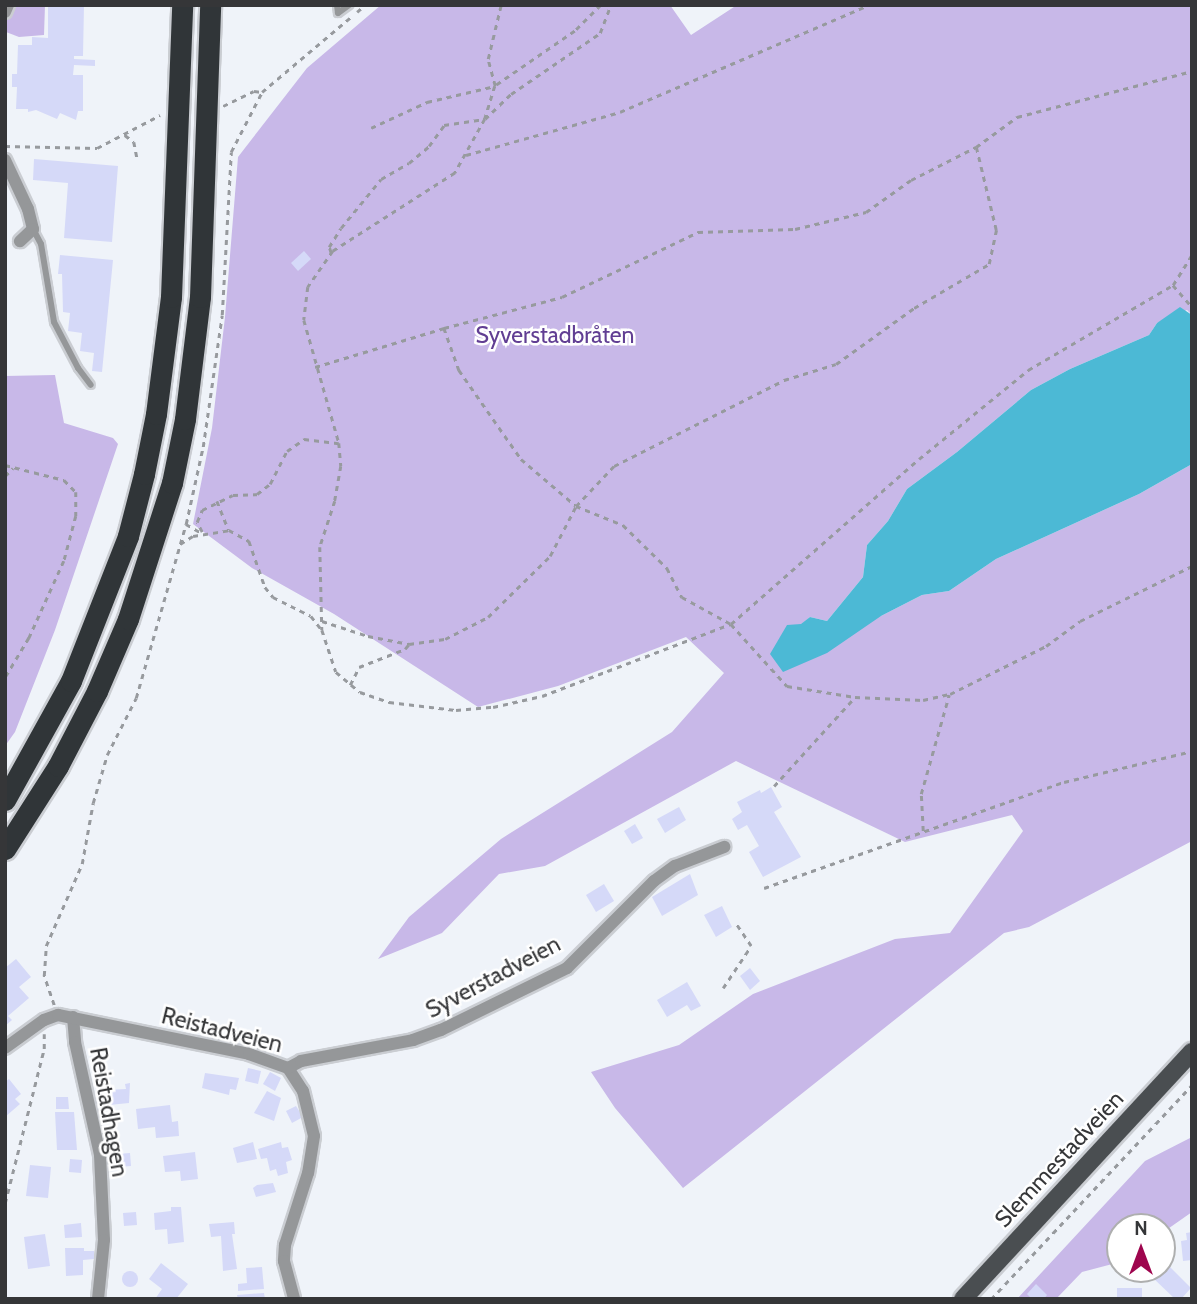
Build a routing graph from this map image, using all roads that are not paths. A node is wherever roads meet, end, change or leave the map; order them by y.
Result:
1 (8, 5) edge
2 (182, 5) edge
3 (210, 5) edge
4 (337, 5) edge
5 (349, 5) edge
6 (5, 12) edge
7 (5, 159) edge
8 (33, 229) junction
9 (20, 241) dead end
10 (91, 384) dead end
11 (5, 800) edge
12 (724, 847) dead end
13 (5, 849) edge
14 (73, 1017) junction
15 (5, 1048) edge
16 (1192, 1052) edge
17 (288, 1068) junction
18 (99, 1299) edge
19 (295, 1299) edge
20 (963, 1299) edge

1 - 6 street
2 - 11 highway
3 - 13 highway
4 - 5 lane
7 - 8 street
8 - 9 street
8 - 10 lane
12 - 17 street, Syverstadveien
14 - 15 street, Reistadveien
14 - 17 street, Reistadveien
14 - 18 street, Reistadhagen
16 - 20 main road, Slemmestadveien
17 - 19 street, Reistadveien

